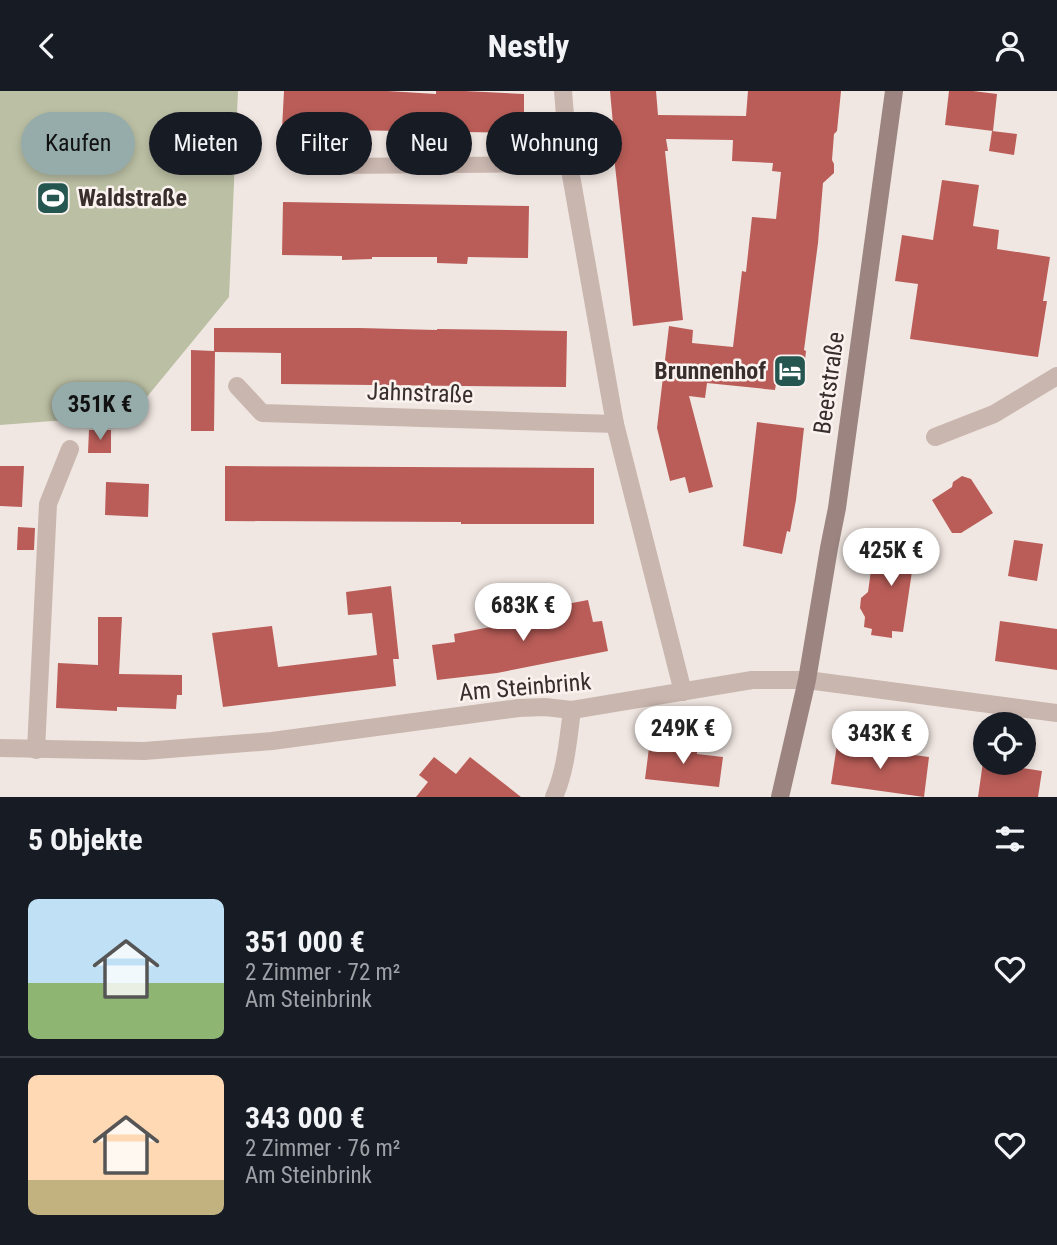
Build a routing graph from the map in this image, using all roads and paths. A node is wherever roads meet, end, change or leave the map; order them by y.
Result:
1 (563, 91) edge
2 (894, 91) edge
3 (565, 112) edge
4 (486, 165) edge
5 (372, 166) edge
6 (571, 175) edge
7 (1057, 376) edge
8 (237, 386) dead end
9 (615, 423) junction
10 (935, 437) dead end
11 (70, 449) dead end
12 (807, 680) junction
13 (683, 692) junction
14 (572, 710) junction
15 (1057, 713) edge
16 (0, 748) edge
17 (36, 750) junction
18 (554, 797) edge
19 (780, 797) edge

1 - 3 street
2 - 12 main road, Beetstraße
4 - 5 lane
6 - 9 street
7 - 10 street
8 - 9 street, Jahnstraße
9 - 13 street
11 - 17 street
12 - 13 street, Am Steinbrink
12 - 15 street, Am Steinbrink
12 - 19 main road, Beetstraße
13 - 14 street, Am Steinbrink
14 - 17 street, Am Steinbrink
14 - 18 street
16 - 17 street, Am Steinbrink

